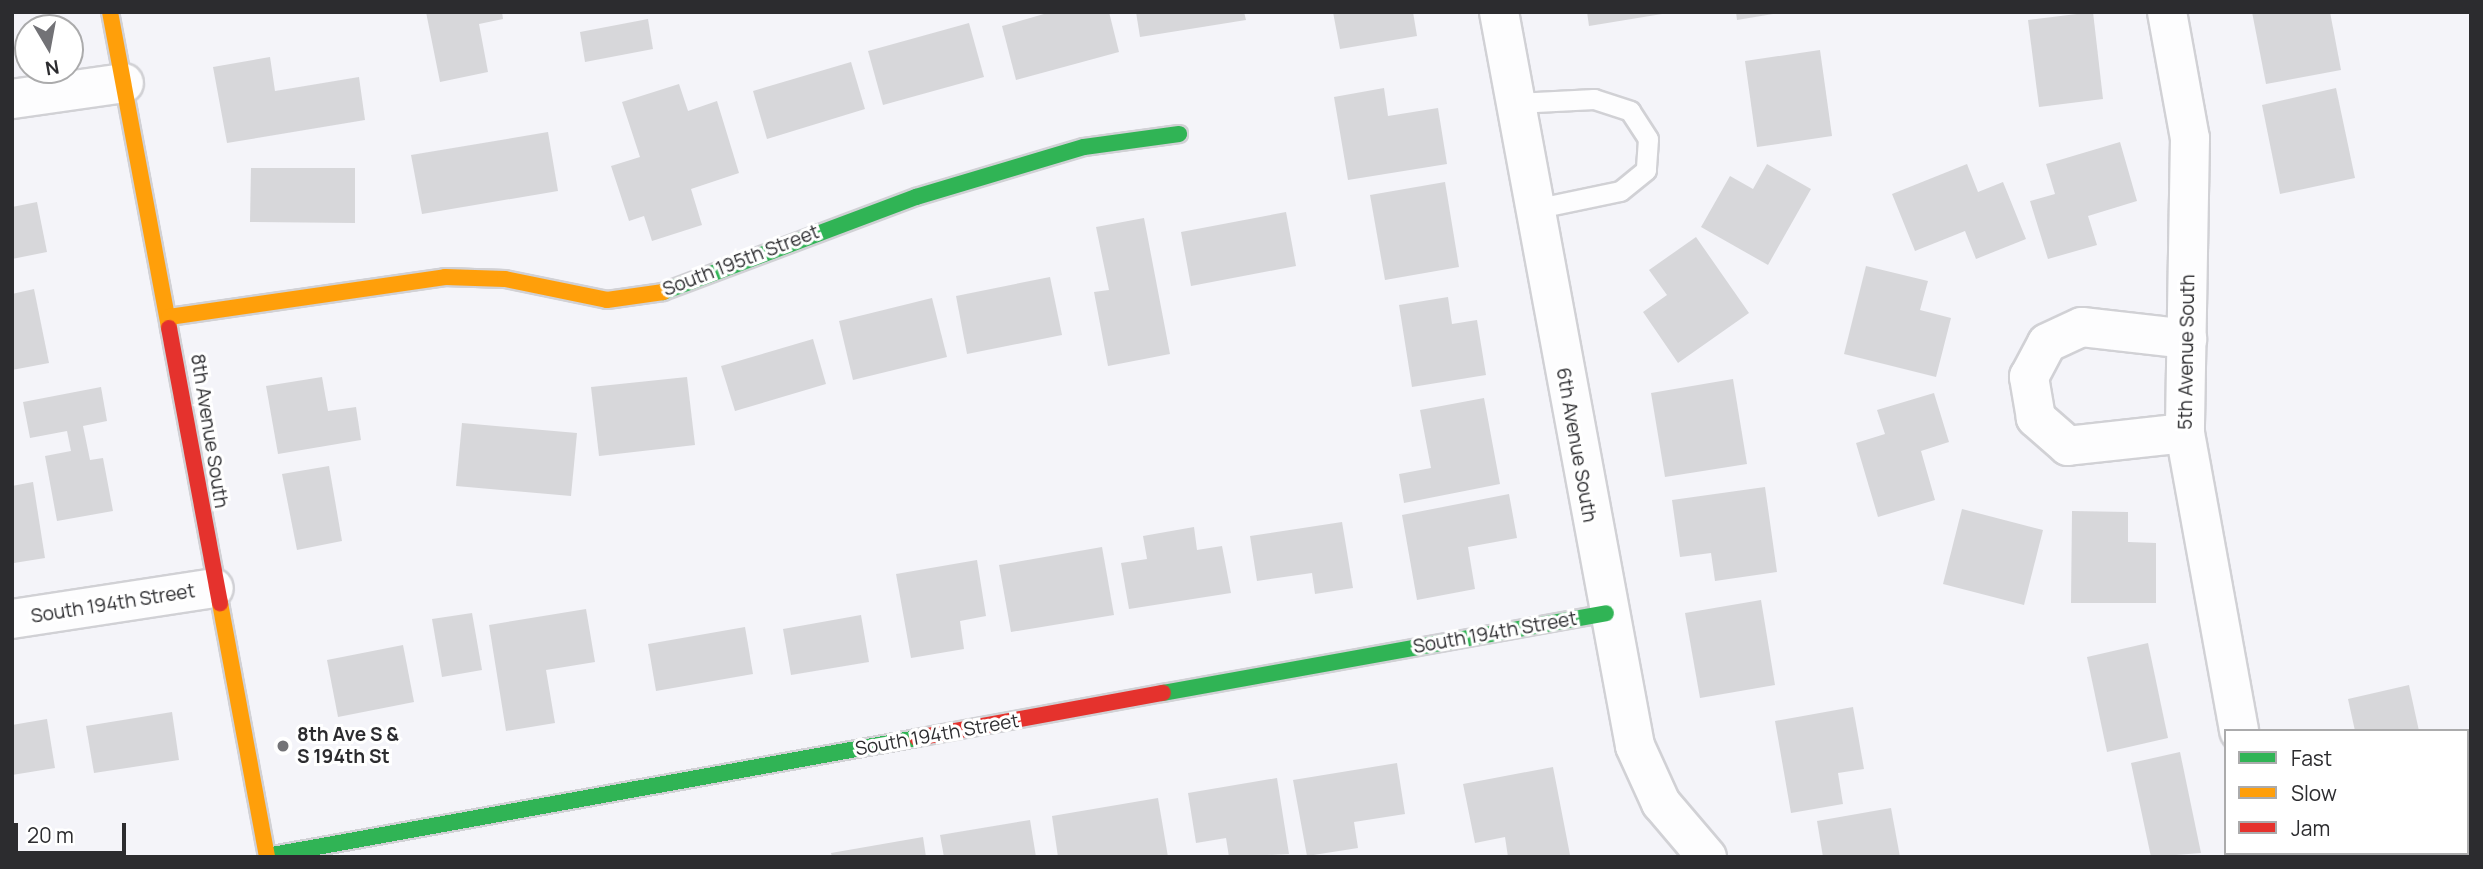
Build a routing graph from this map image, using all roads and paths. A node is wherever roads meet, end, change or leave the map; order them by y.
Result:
1 (110, 12) edge
2 (1499, 12) edge
3 (2167, 12) edge
4 (124, 83) junction
5 (12, 99) edge
6 (1516, 103) junction
7 (1179, 134) dead end
8 (1534, 209) junction
9 (169, 317) junction
10 (2187, 339) junction
11 (2185, 433) junction
12 (214, 589) junction
13 (1606, 613) junction
14 (12, 619) edge
15 (2239, 729) edge
16 (267, 856) edge
17 (2471, 856) edge
18 (1707, 857) edge
19 (2464, 857) edge

1 - 4 street, 8th Avenue South
2 - 6 street, 6th Avenue South
3 - 10 street, 5th Avenue South
4 - 5 street
4 - 9 street, 8th Avenue South
6 - 8 street, 6th Avenue South
6 - 8 lane
7 - 9 street, South 195th Street
8 - 13 street, 6th Avenue South
9 - 12 street, 8th Avenue South
10 - 11 street, 5th Avenue South
10 - 11 street
11 - 15 street, 5th Avenue South
12 - 14 street, South 194th Street
12 - 16 street, 8th Avenue South
13 - 16 street, South 194th Street
13 - 18 street, 6th Avenue South
17 - 19 street

